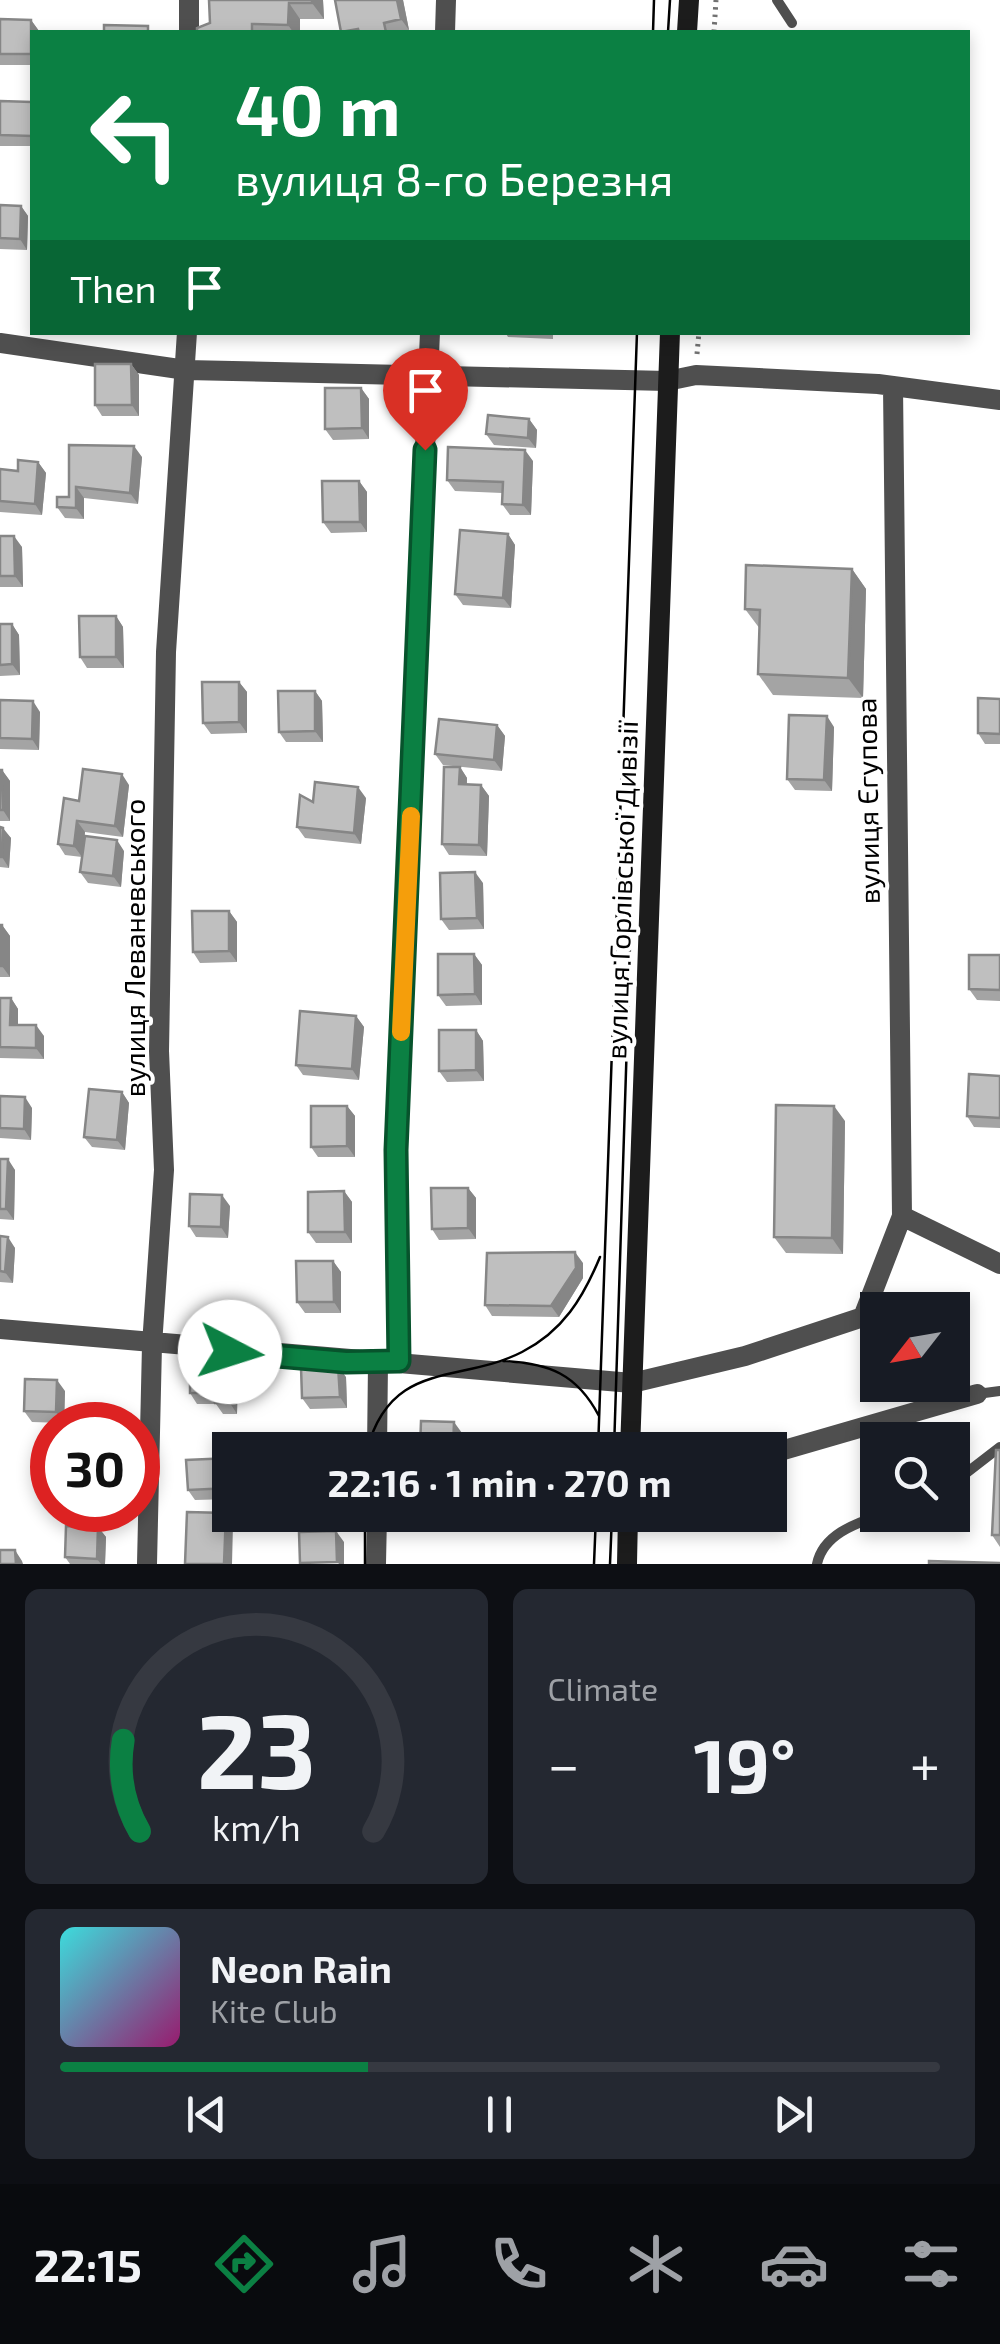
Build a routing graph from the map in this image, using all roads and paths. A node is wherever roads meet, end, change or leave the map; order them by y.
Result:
1 (189, 0) edge
2 (446, 0) edge
3 (690, 0) edge
4 (716, 0) edge
5 (777, 0) edge
6 (792, 23) dead end
7 (189, 30) edge
8 (446, 30) edge
9 (688, 30) edge
10 (714, 30) edge
11 (186, 335) edge
12 (430, 335) edge
13 (670, 335) edge
14 (0, 344) edge
15 (186, 370) junction
16 (428, 372) junction
17 (667, 382) junction
18 (893, 386) junction
19 (1000, 400) edge
20 (902, 1216) junction
21 (1000, 1264) edge
22 (0, 1329) edge
23 (152, 1345) junction
24 (389, 1362) junction
25 (632, 1383) junction
26 (1000, 1391) edge
27 (977, 1394) joint
28 (379, 1432) edge
29 (631, 1432) edge
30 (1000, 1447) edge
31 (787, 1449) edge
32 (970, 1470) edge
33 (860, 1524) edge
34 (377, 1532) edge
35 (632, 1532) edge
36 (147, 1564) edge
37 (376, 1564) edge
38 (627, 1564) edge
39 (817, 1564) edge

1 - 7 street
2 - 8 street
3 - 9 main road
4 - 10 path
5 - 6 lane
11 - 15 street, вулиця Леваневського
12 - 16 street
13 - 17 main road, вулиця Горлівської Дивізії
14 - 15 street
15 - 16 street
15 - 23 street, вулиця Леваневського
16 - 17 street
16 - 24 street
17 - 18 street
17 - 25 main road, вулиця Горлівської Дивізії
18 - 19 street
18 - 20 street, вулиця Єгупова
20 - 21 street
20 - 25 street
22 - 23 street
23 - 24 street
23 - 36 street, вулиця Леваневського
24 - 25 street
24 - 28 street
25 - 29 main road, вулиця Горлівської Дивізії
26 - 27 lane
27 - 31 street
30 - 32 lane
33 - 39 lane
34 - 37 street
35 - 38 main road

